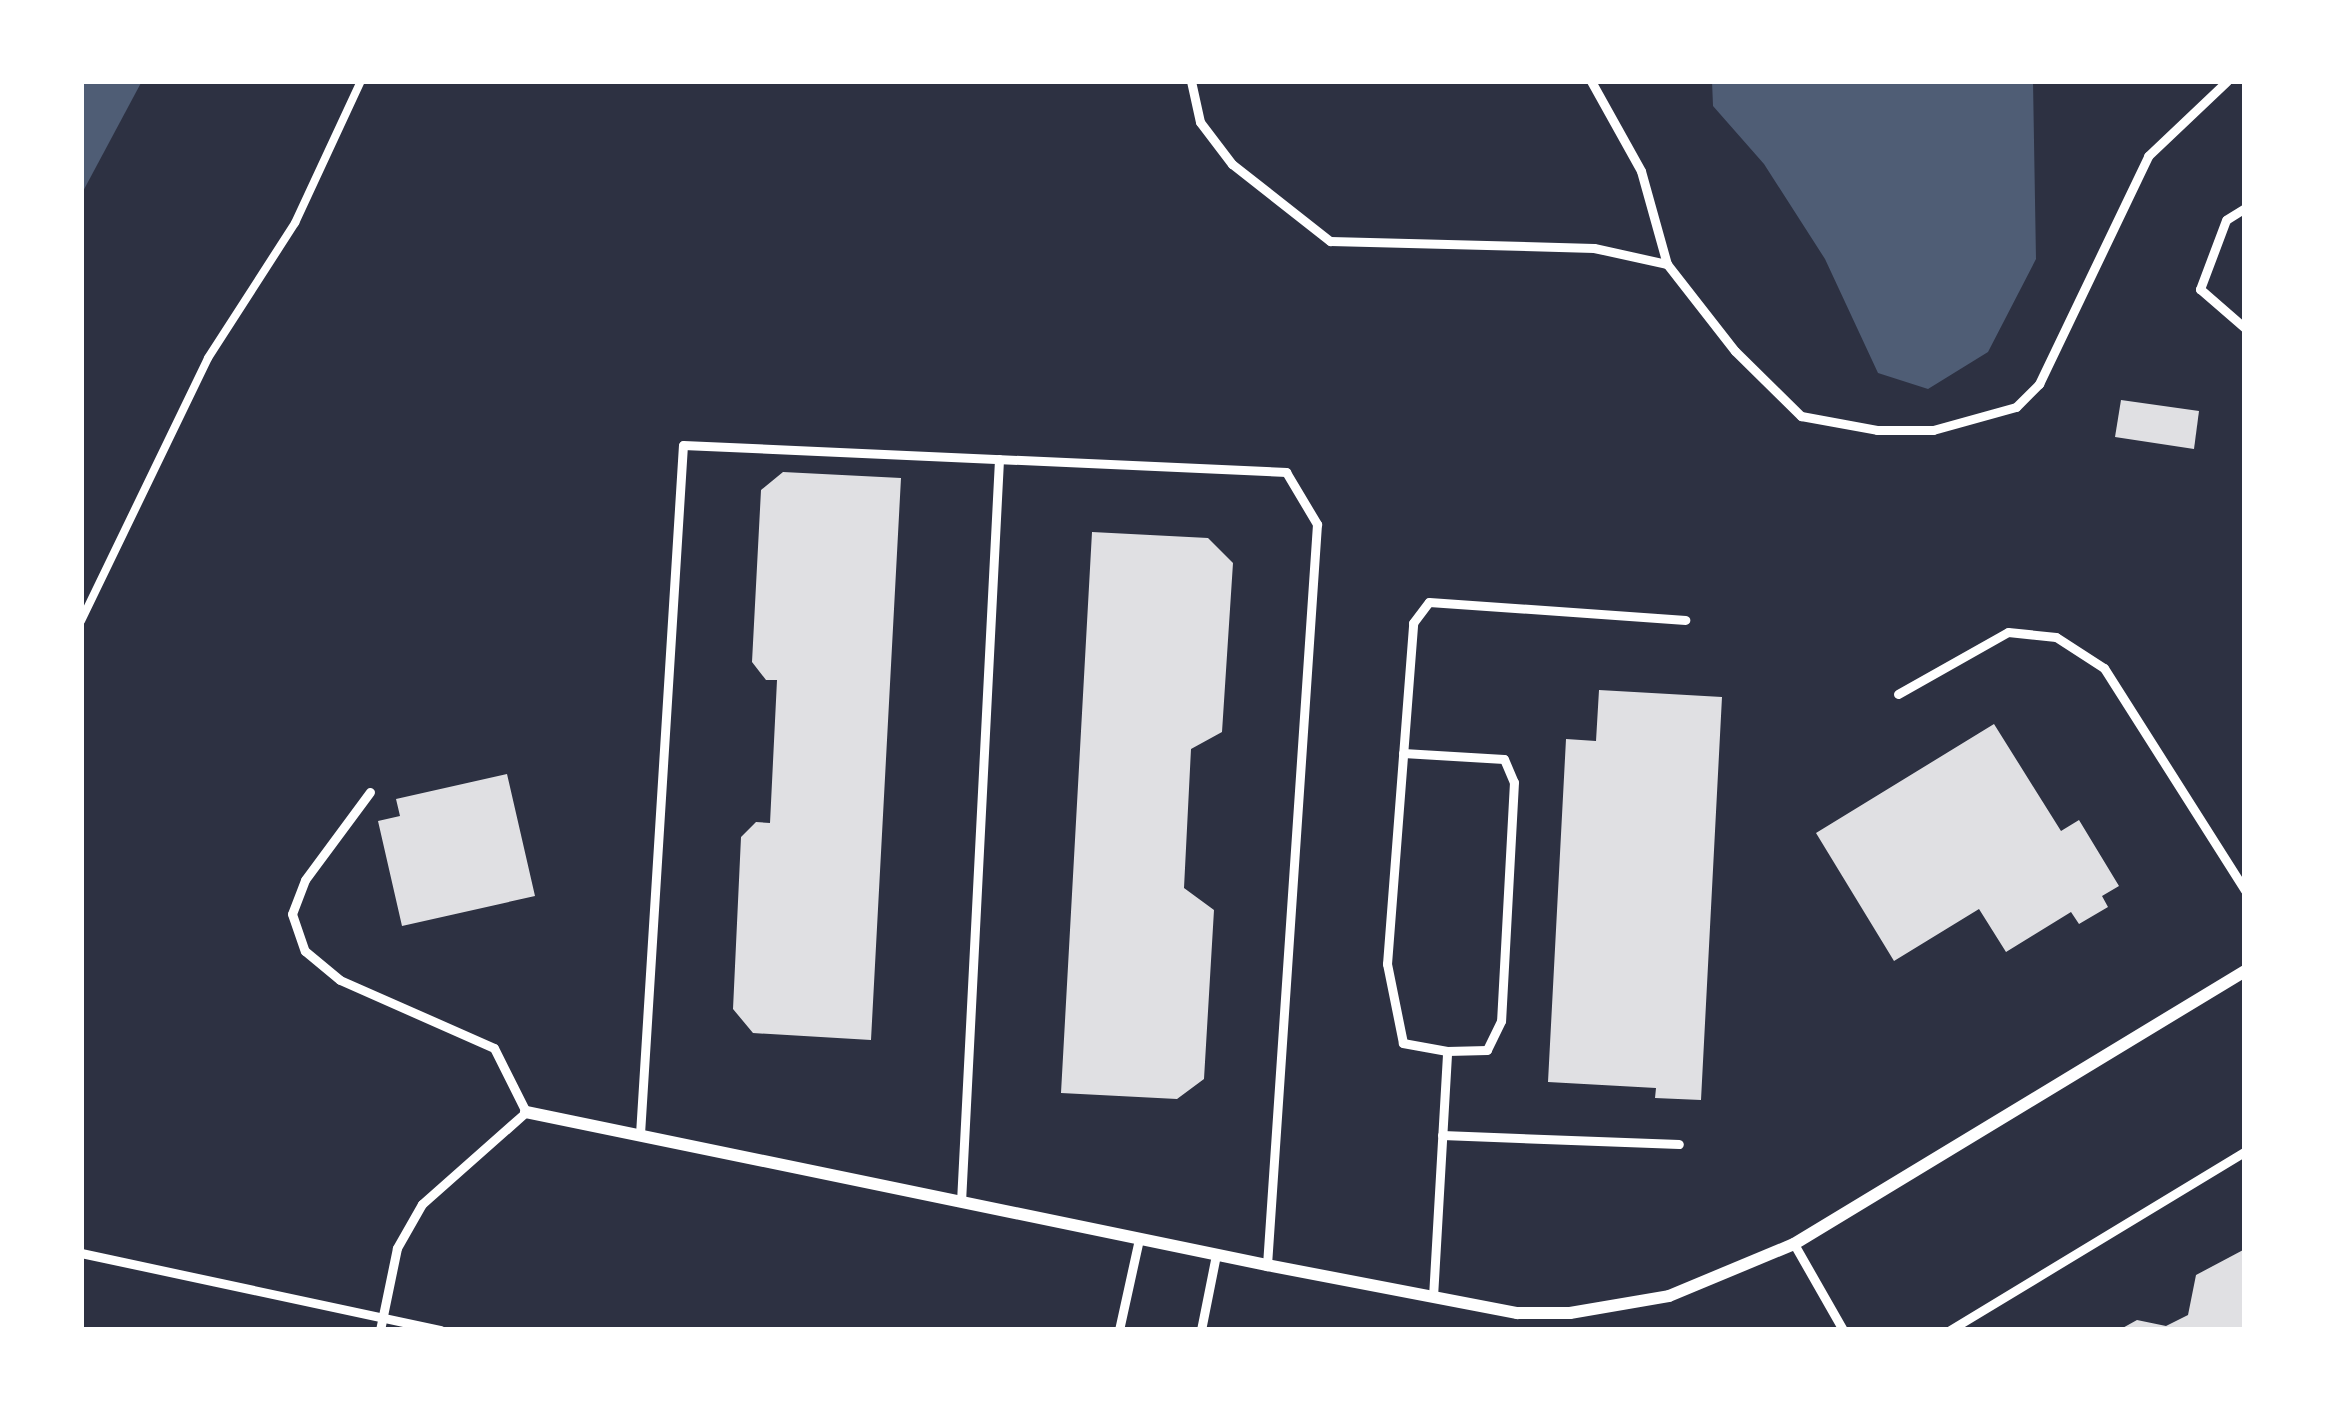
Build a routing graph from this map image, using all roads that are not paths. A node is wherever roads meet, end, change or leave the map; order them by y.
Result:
1 (1191, 81) edge
2 (1591, 81) edge
3 (2227, 81) edge
4 (2245, 208) edge
5 (1667, 264) junction
6 (2245, 328) edge
7 (999, 459) junction
8 (1685, 620) dead end
9 (1898, 694) dead end
10 (1403, 754) junction
11 (370, 792) dead end
12 (2245, 890) edge
13 (2245, 971) edge
14 (1447, 1051) junction
15 (526, 1112) junction
16 (640, 1134) junction
17 (1442, 1135) junction
18 (1678, 1144) dead end
19 (2245, 1151) edge
20 (961, 1202) junction
21 (1139, 1239) junction
22 (1794, 1244) junction
23 (81, 1253) edge
24 (1216, 1255) junction
25 (1267, 1265) junction
26 (1433, 1297) junction
27 (381, 1324) edge
28 (441, 1330) edge
29 (1119, 1330) edge
30 (1201, 1330) edge
31 (1843, 1330) edge
32 (1950, 1330) edge

1 - 5 lane
2 - 5 lane
3 - 5 lane
4 - 6 lane
7 - 16 lane
7 - 20 lane
7 - 25 lane
8 - 10 lane
9 - 12 lane
10 - 14 lane
10 - 14 lane
11 - 15 lane
13 - 22 street
14 - 17 lane
15 - 16 street
15 - 27 lane
16 - 20 street
17 - 18 lane
17 - 26 lane
19 - 32 lane
20 - 21 street
21 - 24 street
21 - 29 lane
22 - 26 street
22 - 31 lane
23 - 27 lane
24 - 25 street
24 - 30 lane
25 - 26 street
27 - 28 lane

